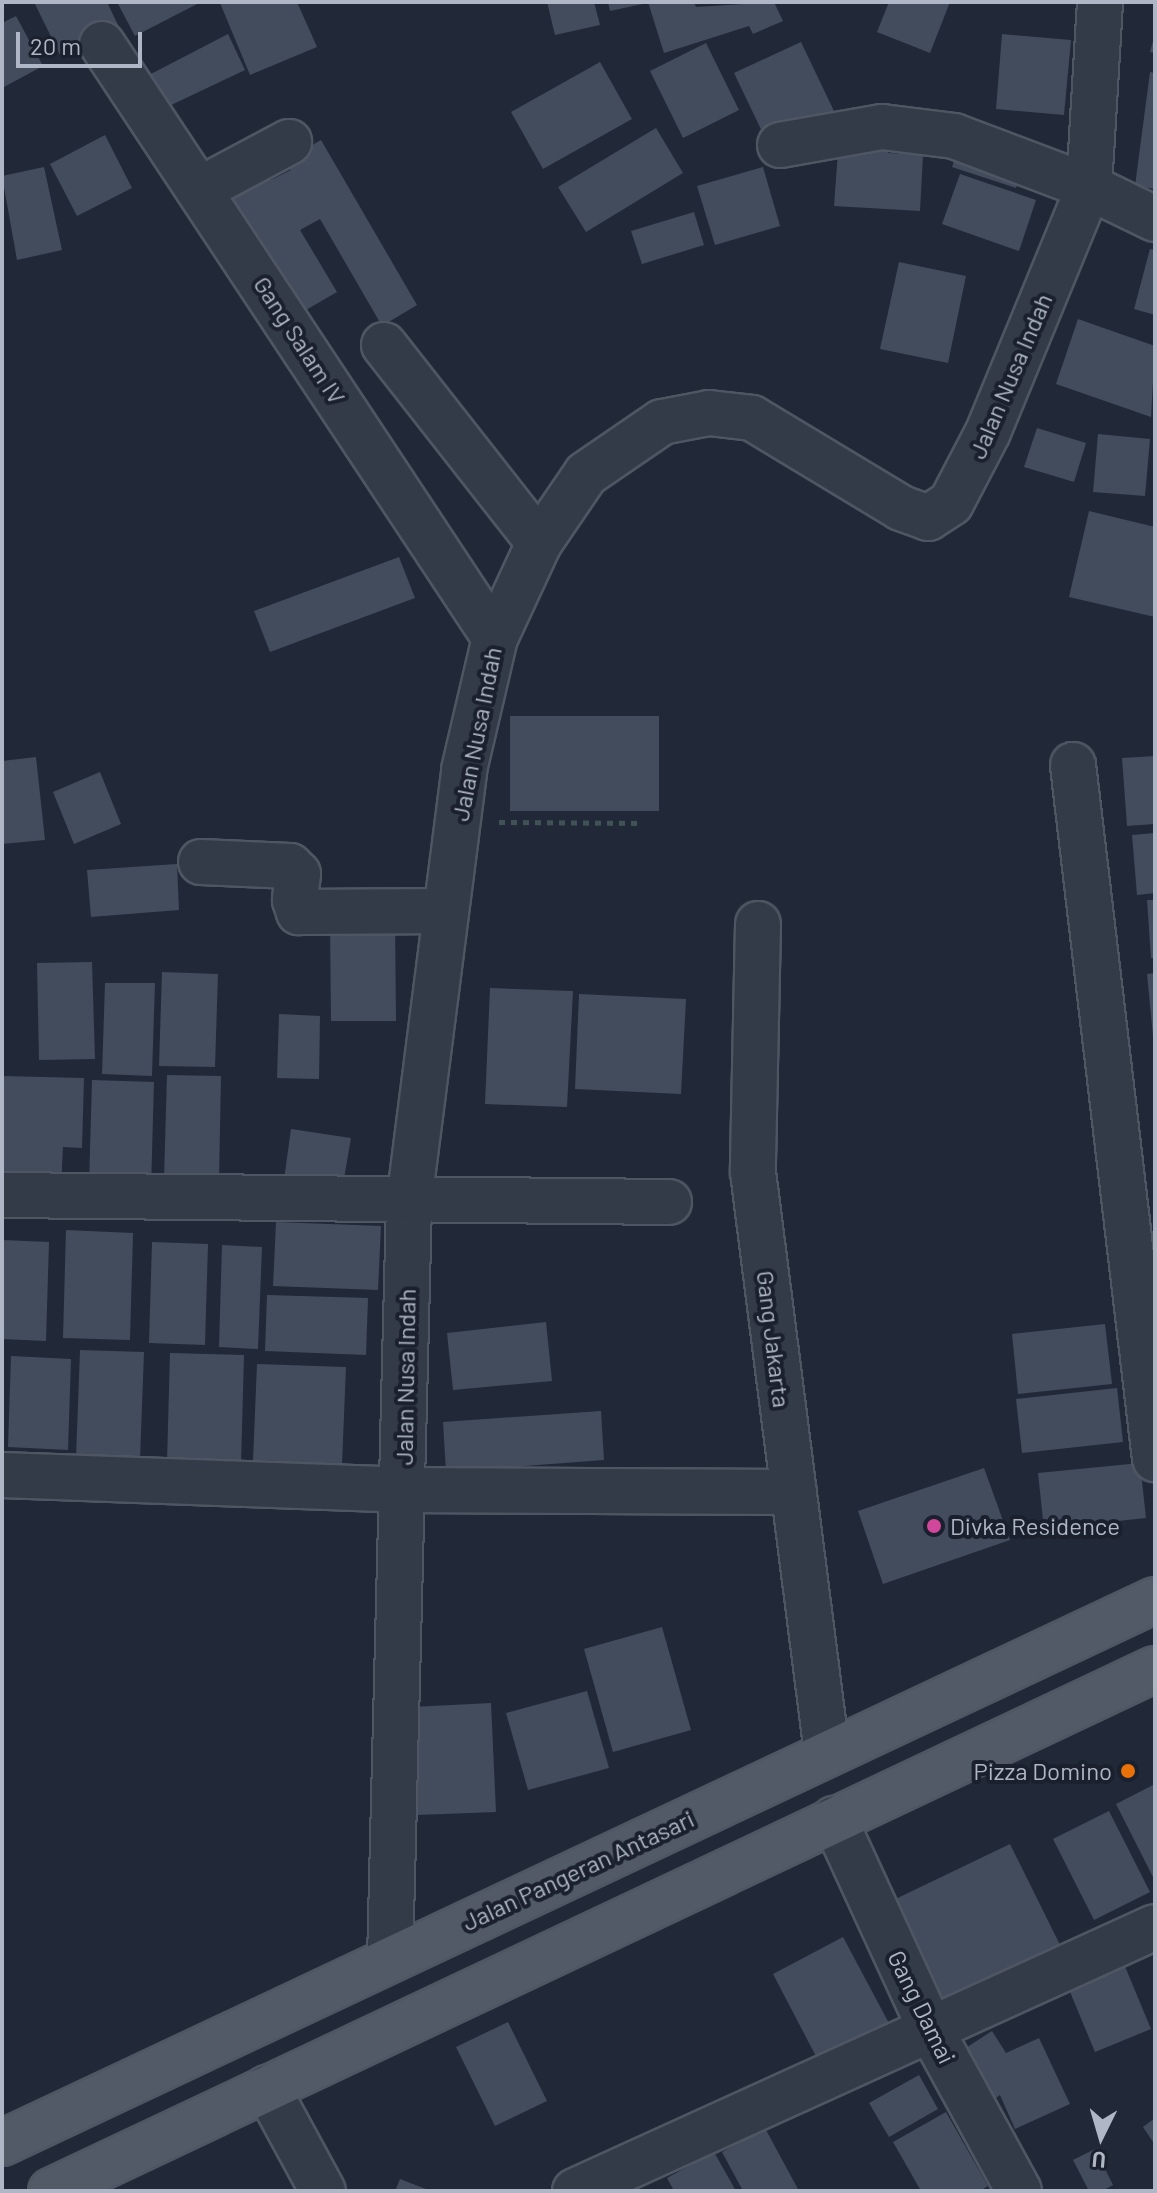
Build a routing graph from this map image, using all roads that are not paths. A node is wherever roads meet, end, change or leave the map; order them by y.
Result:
1 (1100, 2) edge
2 (102, 44) dead end
3 (289, 142) dead end
4 (780, 145) dead end
5 (1089, 187) junction
6 (201, 189) junction
7 (1155, 219) edge
8 (384, 345) dead end
9 (539, 543) junction
10 (495, 638) junction
11 (1073, 765) dead end
12 (201, 862) dead end
13 (446, 911) junction
14 (758, 924) dead end
15 (2, 1195) edge
16 (409, 1202) junction
17 (669, 1202) dead end
18 (1155, 1459) edge
19 (2, 1475) edge
20 (402, 1490) junction
21 (794, 1492) junction
22 (1155, 1600) edge
23 (1155, 1669) edge
24 (827, 1753) junction
25 (834, 1819) junction
26 (1155, 1927) edge
27 (390, 1959) junction
28 (932, 2032) junction
29 (267, 2088) junction
30 (2, 2143) edge
31 (51, 2191) edge
32 (323, 2191) edge
33 (575, 2191) edge
34 (1019, 2191) edge

1 - 5 street, Jalan Nusa Indah
2 - 6 street, Gang Salam IV
3 - 6 street
4 - 5 street
5 - 7 street
5 - 9 street, Jalan Nusa Indah
6 - 10 street, Gang Salam IV
8 - 9 street
9 - 10 street, Jalan Nusa Indah
10 - 13 street, Jalan Nusa Indah
11 - 18 street
12 - 13 street
13 - 16 street, Jalan Nusa Indah
14 - 21 street, Gang Jakarta
15 - 16 street
16 - 17 street
16 - 20 street, Jalan Nusa Indah
19 - 20 street
20 - 21 street
20 - 27 street, Jalan Nusa Indah
21 - 24 street, Gang Jakarta
22 - 24 main road, Jalan Pangeran Antasari
23 - 25 main road
24 - 27 main road, Jalan Pangeran Antasari
25 - 28 street, Gang Damai
25 - 29 main road
26 - 28 street
27 - 30 main road, Jalan Pangeran Antasari
28 - 33 street
28 - 34 street, Gang Damai
29 - 31 main road
29 - 32 street

